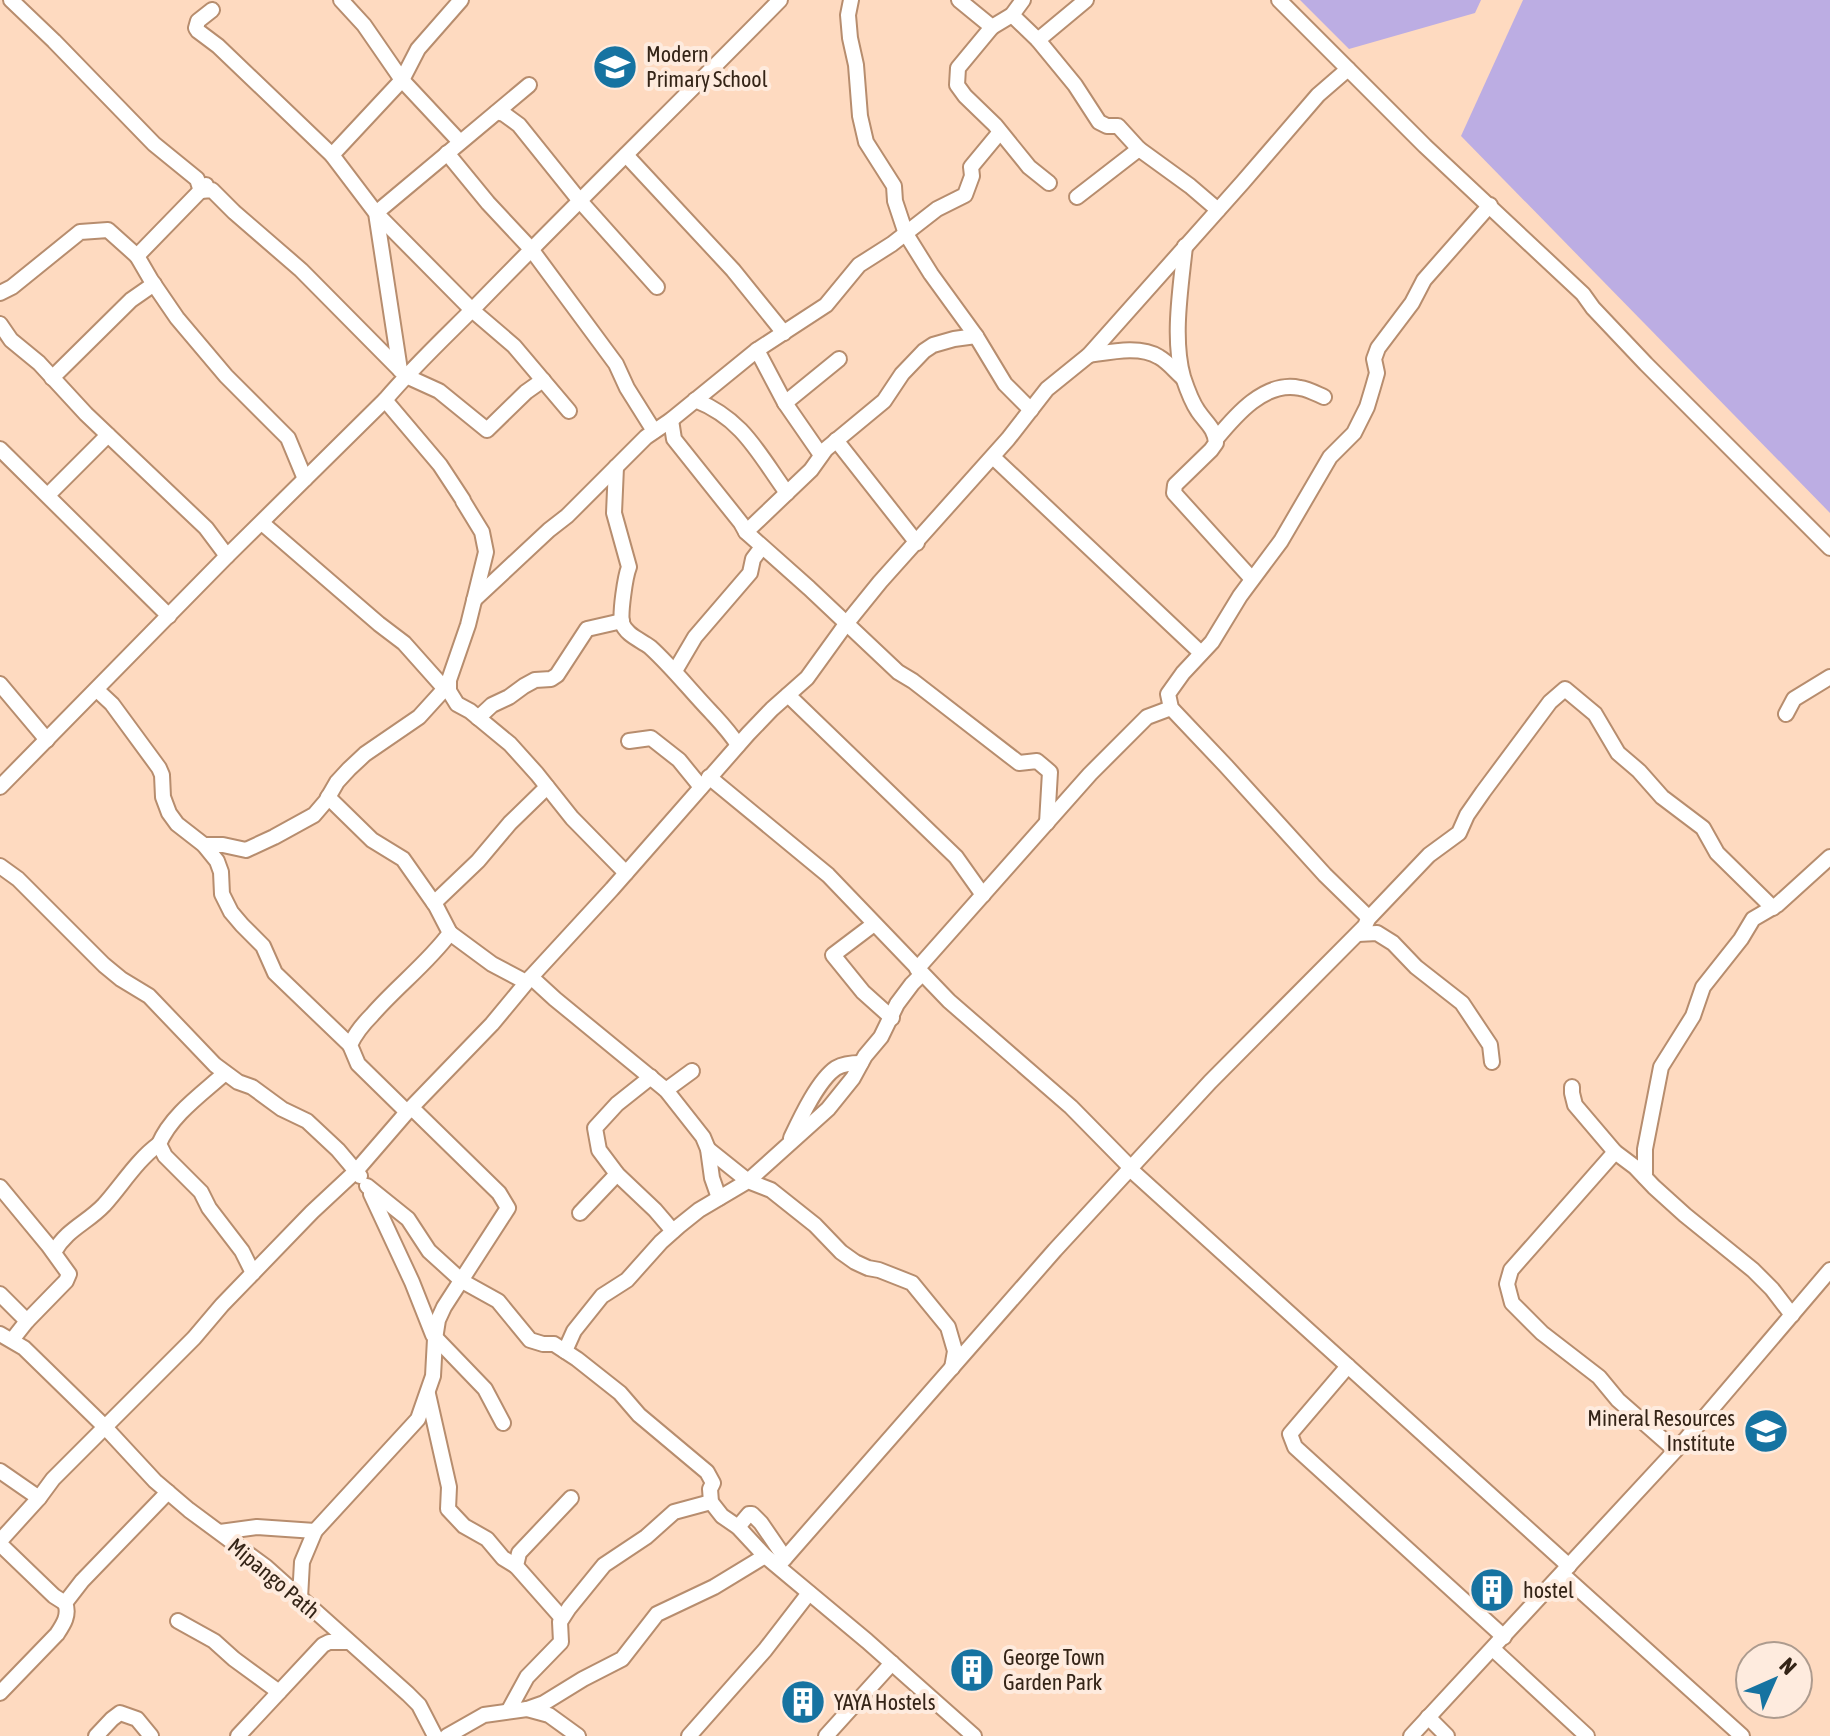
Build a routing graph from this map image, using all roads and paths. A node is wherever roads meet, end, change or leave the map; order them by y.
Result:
1 (11, 0) edge
2 (341, 0) edge
3 (461, 0) edge
4 (780, 0) edge
5 (851, 0) edge
6 (959, 0) edge
7 (1023, 0) edge
8 (1086, 0) edge
9 (1279, 0) edge
10 (212, 10) dead end
11 (1012, 15) junction
12 (992, 27) junction
13 (1038, 40) junction
14 (1348, 69) junction
15 (402, 80) junction
16 (529, 85) dead end
17 (497, 112) junction
18 (1000, 132) junction
19 (460, 142) junction
20 (1139, 149) junction
21 (447, 153) junction
22 (332, 155) junction
23 (626, 155) junction
24 (1049, 183) dead end
25 (204, 187) junction
26 (1077, 197) dead end
27 (580, 201) junction
28 (1490, 205) junction
29 (1218, 210) junction
30 (376, 213) junction
31 (906, 234) junction
32 (1185, 246) junction
33 (531, 249) junction
34 (137, 256) junction
35 (154, 284) junction
36 (657, 287) dead end
37 (0, 293) edge
38 (472, 310) junction
39 (0, 324) edge
40 (784, 333) junction
41 (976, 336) junction
42 (757, 350) junction
43 (1089, 355) junction
44 (839, 359) dead end
45 (403, 373) junction
46 (52, 378) junction
47 (1184, 379) junction
48 (543, 380) junction
49 (1324, 397) dead end
50 (385, 400) junction
51 (695, 400) junction
52 (785, 403) junction
53 (1031, 410) junction
54 (569, 411) dead end
55 (671, 420) junction
56 (654, 431) junction
57 (108, 435) junction
58 (1216, 439) junction
59 (836, 440) junction
60 (0, 449) edge
61 (821, 455) junction
62 (993, 457) junction
63 (616, 467) junction
64 (305, 479) junction
65 (787, 493) junction
66 (48, 495) junction
67 (262, 523) junction
68 (746, 532) junction
69 (917, 543) junction
70 (762, 547) junction
71 (1830, 548) edge
72 (227, 556) junction
73 (1252, 579) junction
74 (474, 600) junction
75 (169, 616) junction
76 (622, 621) junction
77 (846, 624) junction
78 (1201, 653) junction
79 (675, 671) junction
80 (1830, 677) edge
81 (0, 684) edge
82 (447, 687) junction
83 (97, 690) junction
84 (788, 695) junction
85 (1171, 708) junction
86 (1786, 714) dead end
87 (478, 718) junction
88 (47, 740) junction
89 (629, 741) dead end
90 (738, 745) junction
91 (705, 782) junction
92 (0, 787) edge
93 (547, 787) junction
94 (328, 797) junction
95 (1047, 823) junction
96 (204, 845) junction
97 (1830, 857) edge
98 (0, 866) edge
99 (626, 873) junction
100 (983, 895) junction
101 (434, 903) junction
102 (1773, 908) junction
103 (1368, 919) junction
104 (874, 924) junction
105 (450, 933) junction
106 (1358, 934) junction
107 (920, 972) junction
108 (529, 979) junction
109 (892, 1018) junction
110 (350, 1045) junction
111 (1492, 1062) dead end
112 (861, 1063) junction
113 (839, 1067) junction
114 (692, 1071) dead end
115 (225, 1073) junction
116 (651, 1077) junction
117 (853, 1078) junction
118 (1572, 1087) dead end
119 (666, 1090) junction
120 (410, 1110) junction
121 (789, 1142) junction
122 (159, 1144) junction
123 (708, 1149) junction
124 (1615, 1152) junction
125 (1130, 1168) junction
126 (356, 1171) junction
127 (617, 1174) junction
128 (1645, 1177) junction
129 (748, 1181) junction
130 (367, 1186) junction
131 (0, 1187) edge
132 (719, 1198) junction
133 (580, 1213) dead end
134 (673, 1231) junction
135 (54, 1252) junction
136 (1830, 1270) edge
137 (253, 1273) junction
138 (462, 1281) junction
139 (0, 1294) edge
140 (1792, 1315) junction
141 (27, 1321) junction
142 (6, 1337) edge
143 (435, 1339) junction
144 (565, 1351) junction
145 (1348, 1366) junction
146 (952, 1368) junction
147 (428, 1391) junction
148 (503, 1423) dead end
149 (104, 1426) junction
150 (1675, 1450) junction
151 (0, 1471) edge
152 (168, 1492) junction
153 (39, 1498) junction
154 (571, 1498) dead end
155 (711, 1502) junction
156 (738, 1527) junction
157 (315, 1531) junction
158 (220, 1532) junction
159 (0, 1542) edge
160 (765, 1556) junction
161 (782, 1562) junction
162 (516, 1566) junction
163 (1565, 1570) junction
164 (809, 1593) junction
165 (300, 1598) junction
166 (65, 1603) junction
167 (562, 1618) junction
168 (178, 1621) dead end
169 (1504, 1637) junction
170 (348, 1642) junction
171 (1493, 1649) junction
172 (892, 1663) junction
173 (279, 1692) junction
174 (0, 1693) edge
175 (527, 1709) junction
176 (509, 1710) junction
177 (1428, 1717) junction
178 (694, 1732) edge
179 (1732, 1733) edge
180 (96, 1736) edge
181 (151, 1736) edge
182 (238, 1736) edge
183 (435, 1736) edge
184 (447, 1736) edge
185 (578, 1736) edge
186 (826, 1736) edge
187 (974, 1736) edge
188 (1411, 1736) edge
189 (1447, 1736) edge
190 (1587, 1736) edge

1 - 25 street
2 - 15 street
3 - 15 street
4 - 23 street
5 - 31 street
6 - 12 street
7 - 11 street
8 - 13 street
9 - 14 street
10 - 22 street
11 - 12 street
11 - 13 street
12 - 18 street
13 - 20 street
14 - 28 street
14 - 29 street
15 - 19 street
15 - 22 street
16 - 17 street
17 - 19 street
17 - 27 street
18 - 24 street
18 - 31 street
19 - 21 street
20 - 26 street
20 - 29 street
21 - 30 street
21 - 33 street
22 - 30 street
23 - 27 street
23 - 40 street
25 - 34 street
25 - 45 street
27 - 33 street
27 - 36 street
28 - 71 street
28 - 73 street
29 - 32 street
30 - 38 street
30 - 45 street
31 - 40 street
31 - 41 street
32 - 43 street
32 - 47 street
33 - 38 street
33 - 56 street
34 - 35 street
34 - 37 street
35 - 46 street
35 - 64 street
38 - 45 street
38 - 48 street
39 - 46 street
40 - 42 street
41 - 53 street
41 - 59 street
42 - 51 street
42 - 52 street
43 - 47 street
43 - 53 street
44 - 52 street
45 - 48 street
45 - 50 street
46 - 57 street
47 - 58 street
48 - 54 street
49 - 58 street
50 - 64 street
50 - 74 street
51 - 55 street
51 - 65 street
52 - 61 street
53 - 62 street
55 - 56 street
55 - 68 street
56 - 63 street
57 - 66 street
57 - 72 street
58 - 73 street
59 - 61 street
59 - 69 street
60 - 66 street
61 - 65 street
62 - 69 street
62 - 78 street
63 - 74 street
63 - 76 street
64 - 67 street
65 - 68 street
66 - 75 street
67 - 72 street
67 - 82 street
68 - 70 street
69 - 77 street
70 - 77 street
70 - 79 street
72 - 75 street
73 - 78 street
74 - 82 street
75 - 83 street
76 - 79 street
76 - 87 street
77 - 84 street
77 - 95 street
78 - 85 street
79 - 90 street
80 - 86 street
81 - 88 street
82 - 87 street
82 - 94 street
83 - 88 street
83 - 96 street
84 - 90 street
84 - 100 street
85 - 95 street
85 - 103 street
87 - 93 street
88 - 92 street
89 - 91 street
90 - 91 street
91 - 99 street
91 - 104 street
93 - 99 street
93 - 101 street
94 - 96 street
94 - 101 street
95 - 100 street
96 - 110 street
97 - 102 street
98 - 115 street
99 - 108 street
100 - 107 street
101 - 105 street
102 - 103 street
102 - 128 street
103 - 106 street
104 - 107 street
104 - 109 street
105 - 108 street
105 - 110 street
106 - 111 street
106 - 125 street
107 - 109 street
107 - 125 street
108 - 116 street
108 - 120 street
109 - 112 street
110 - 120 street
112 - 113 street
112 - 117 street
113 - 117 street
113 - 121 street
114 - 119 street
115 - 122 street
115 - 126 street
116 - 119 street
116 - 127 street
117 - 121 street
118 - 124 street
119 - 123 street
120 - 126 street
120 - 138 street
121 - 129 street
122 - 135 street
122 - 137 street
123 - 129 street
123 - 132 street
124 - 128 street
124 - 150 street
125 - 145 street
125 - 146 street
126 - 130 street
126 - 137 street
127 - 133 street
127 - 134 street
128 - 140 street
129 - 132 street
129 - 146 street
130 - 138 street
130 - 143 street
131 - 135 street
132 - 134 street
134 - 144 street
135 - 141 street
136 - 140 street
137 - 149 street
138 - 143 street
138 - 144 street
139 - 141 street
140 - 150 street
141 - 142 street
142 - 149 street, Mipango Path
143 - 147 street
143 - 148 street
144 - 155 street
145 - 163 street
145 - 169 street
146 - 161 street
147 - 157 street
147 - 162 street
149 - 152 street, Mipango Path
149 - 153 street
150 - 163 street
151 - 153 street
152 - 158 street, Mipango Path
152 - 166 street
153 - 159 street
154 - 162 street
155 - 156 street
155 - 167 street
156 - 160 street
156 - 161 street
157 - 158 street
157 - 165 street
158 - 165 street, Mipango Path
159 - 166 street
160 - 161 street
160 - 175 street
161 - 164 street
162 - 167 street
163 - 169 street
163 - 179 street
164 - 172 street
164 - 178 street
165 - 170 street, Mipango Path
166 - 174 street
167 - 176 street
168 - 173 street
169 - 171 street
170 - 173 street
170 - 183 street, Mipango Path
171 - 177 street
171 - 190 street
172 - 186 street
172 - 187 street
173 - 182 street
175 - 176 street
175 - 185 street
176 - 184 street
177 - 188 street
177 - 189 street
180 - 181 street

